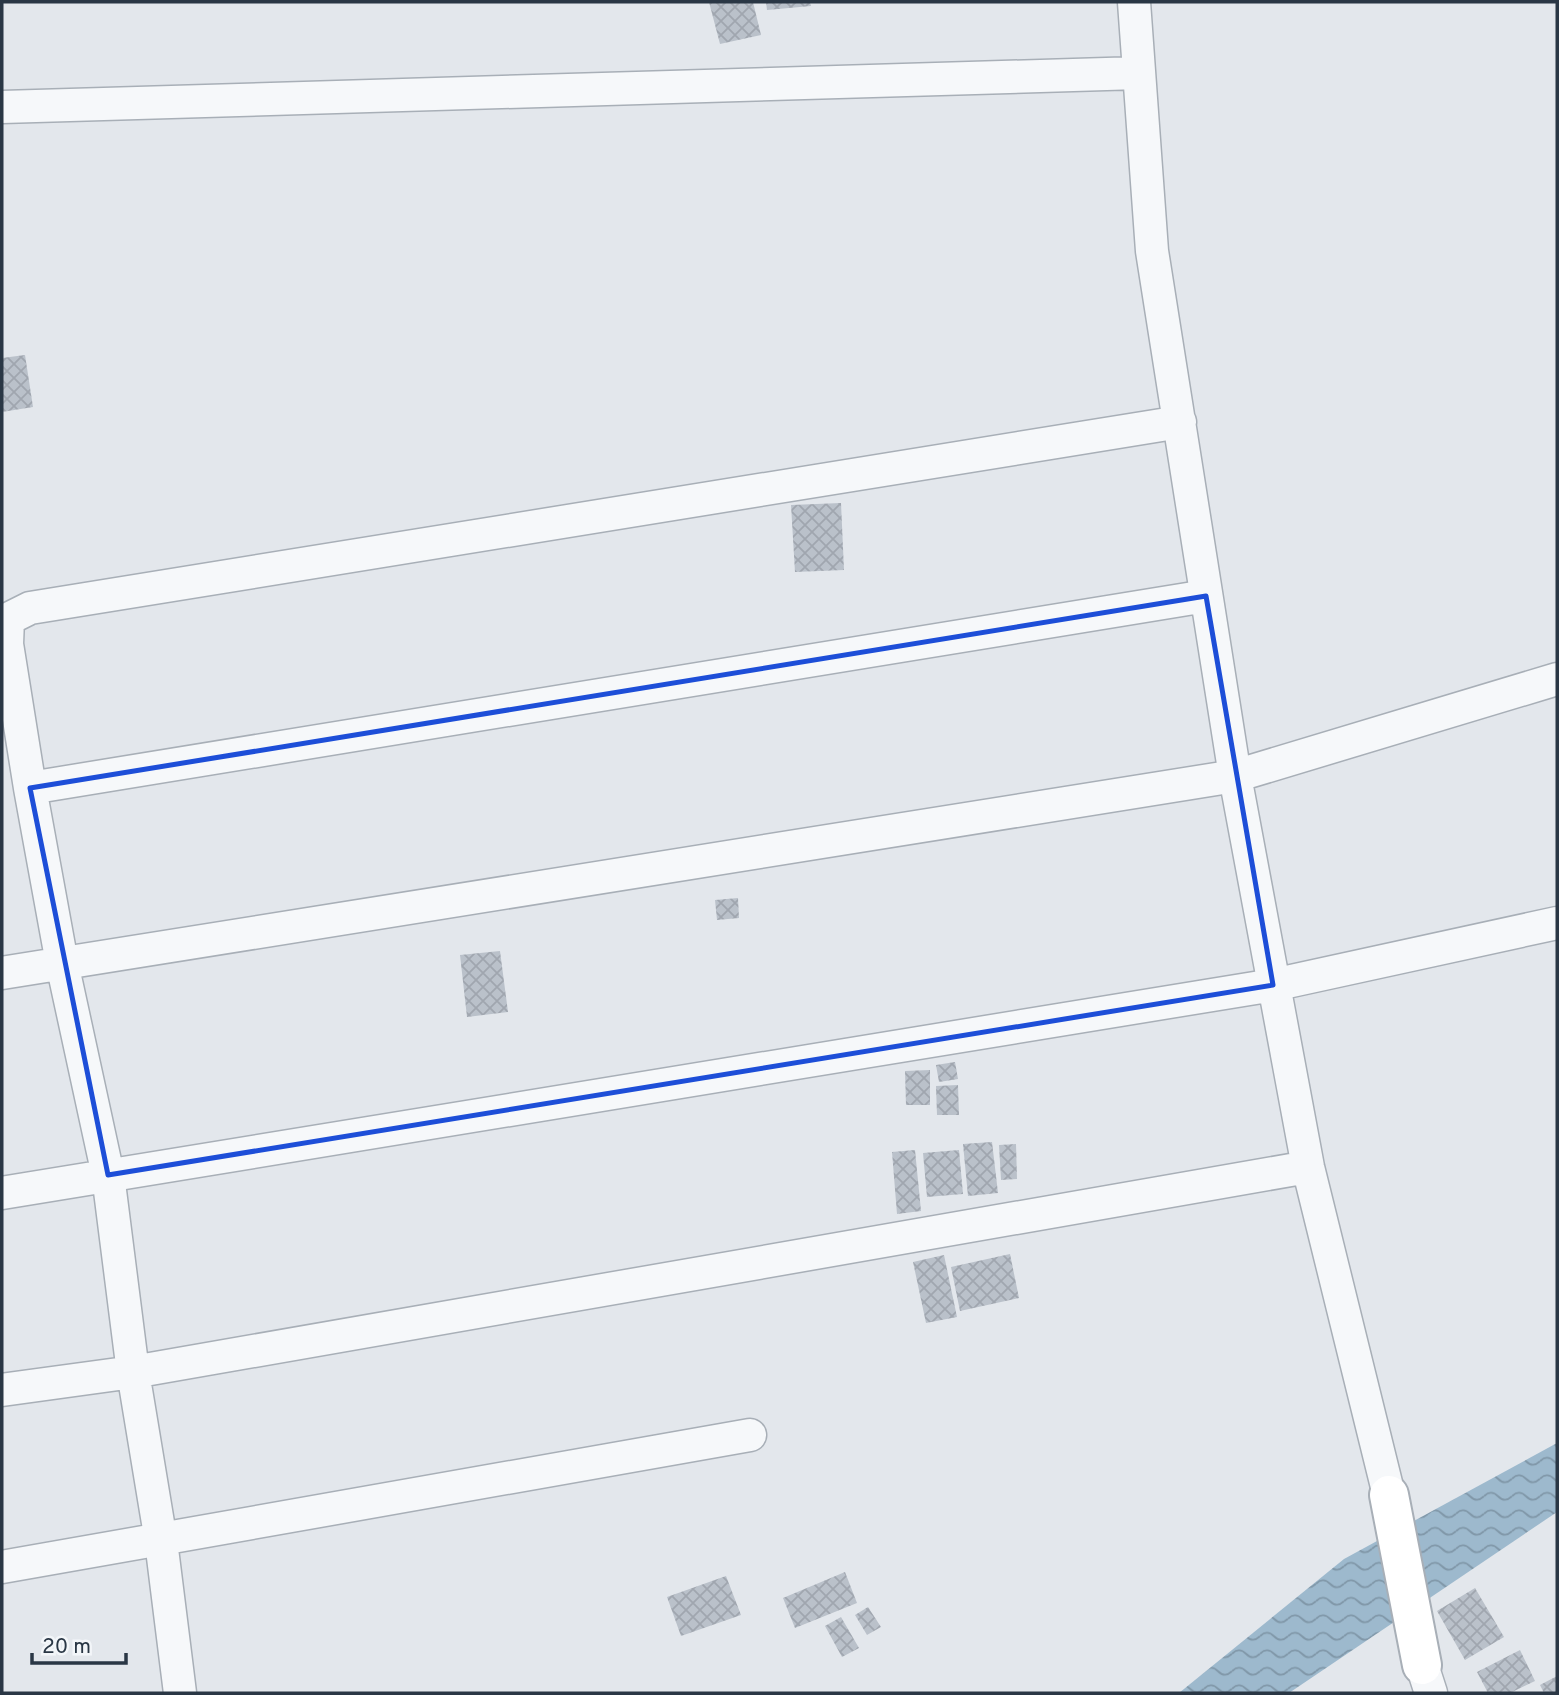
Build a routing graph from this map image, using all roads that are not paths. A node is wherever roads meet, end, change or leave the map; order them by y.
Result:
1 (1133, 2) edge
2 (1139, 73) junction
3 (2, 107) edge
4 (1180, 422) junction
5 (1206, 596) junction
6 (1557, 679) edge
7 (1235, 776) junction
8 (30, 788) junction
9 (1557, 923) edge
10 (62, 963) junction
11 (2, 973) edge
12 (1273, 985) junction
13 (1308, 1167) junction
14 (108, 1175) junction
15 (2, 1193) edge
16 (133, 1372) junction
17 (2, 1390) edge
18 (750, 1435) dead end
19 (1389, 1495) joint
20 (161, 1541) junction
21 (2, 1566) edge
22 (1426, 1679) edge
23 (180, 1693) edge

1 - 2 street
2 - 3 street
2 - 4 street
4 - 5 street
4 - 8 street
5 - 7 street
5 - 8 street
6 - 7 street
7 - 10 street
7 - 12 street
8 - 10 street
9 - 12 street
10 - 11 street
10 - 14 street
12 - 13 street
12 - 14 street
13 - 16 street
13 - 19 street
14 - 15 street
14 - 16 street
16 - 17 street
16 - 20 street
18 - 20 street
19 - 22 street
20 - 21 street
20 - 23 street

